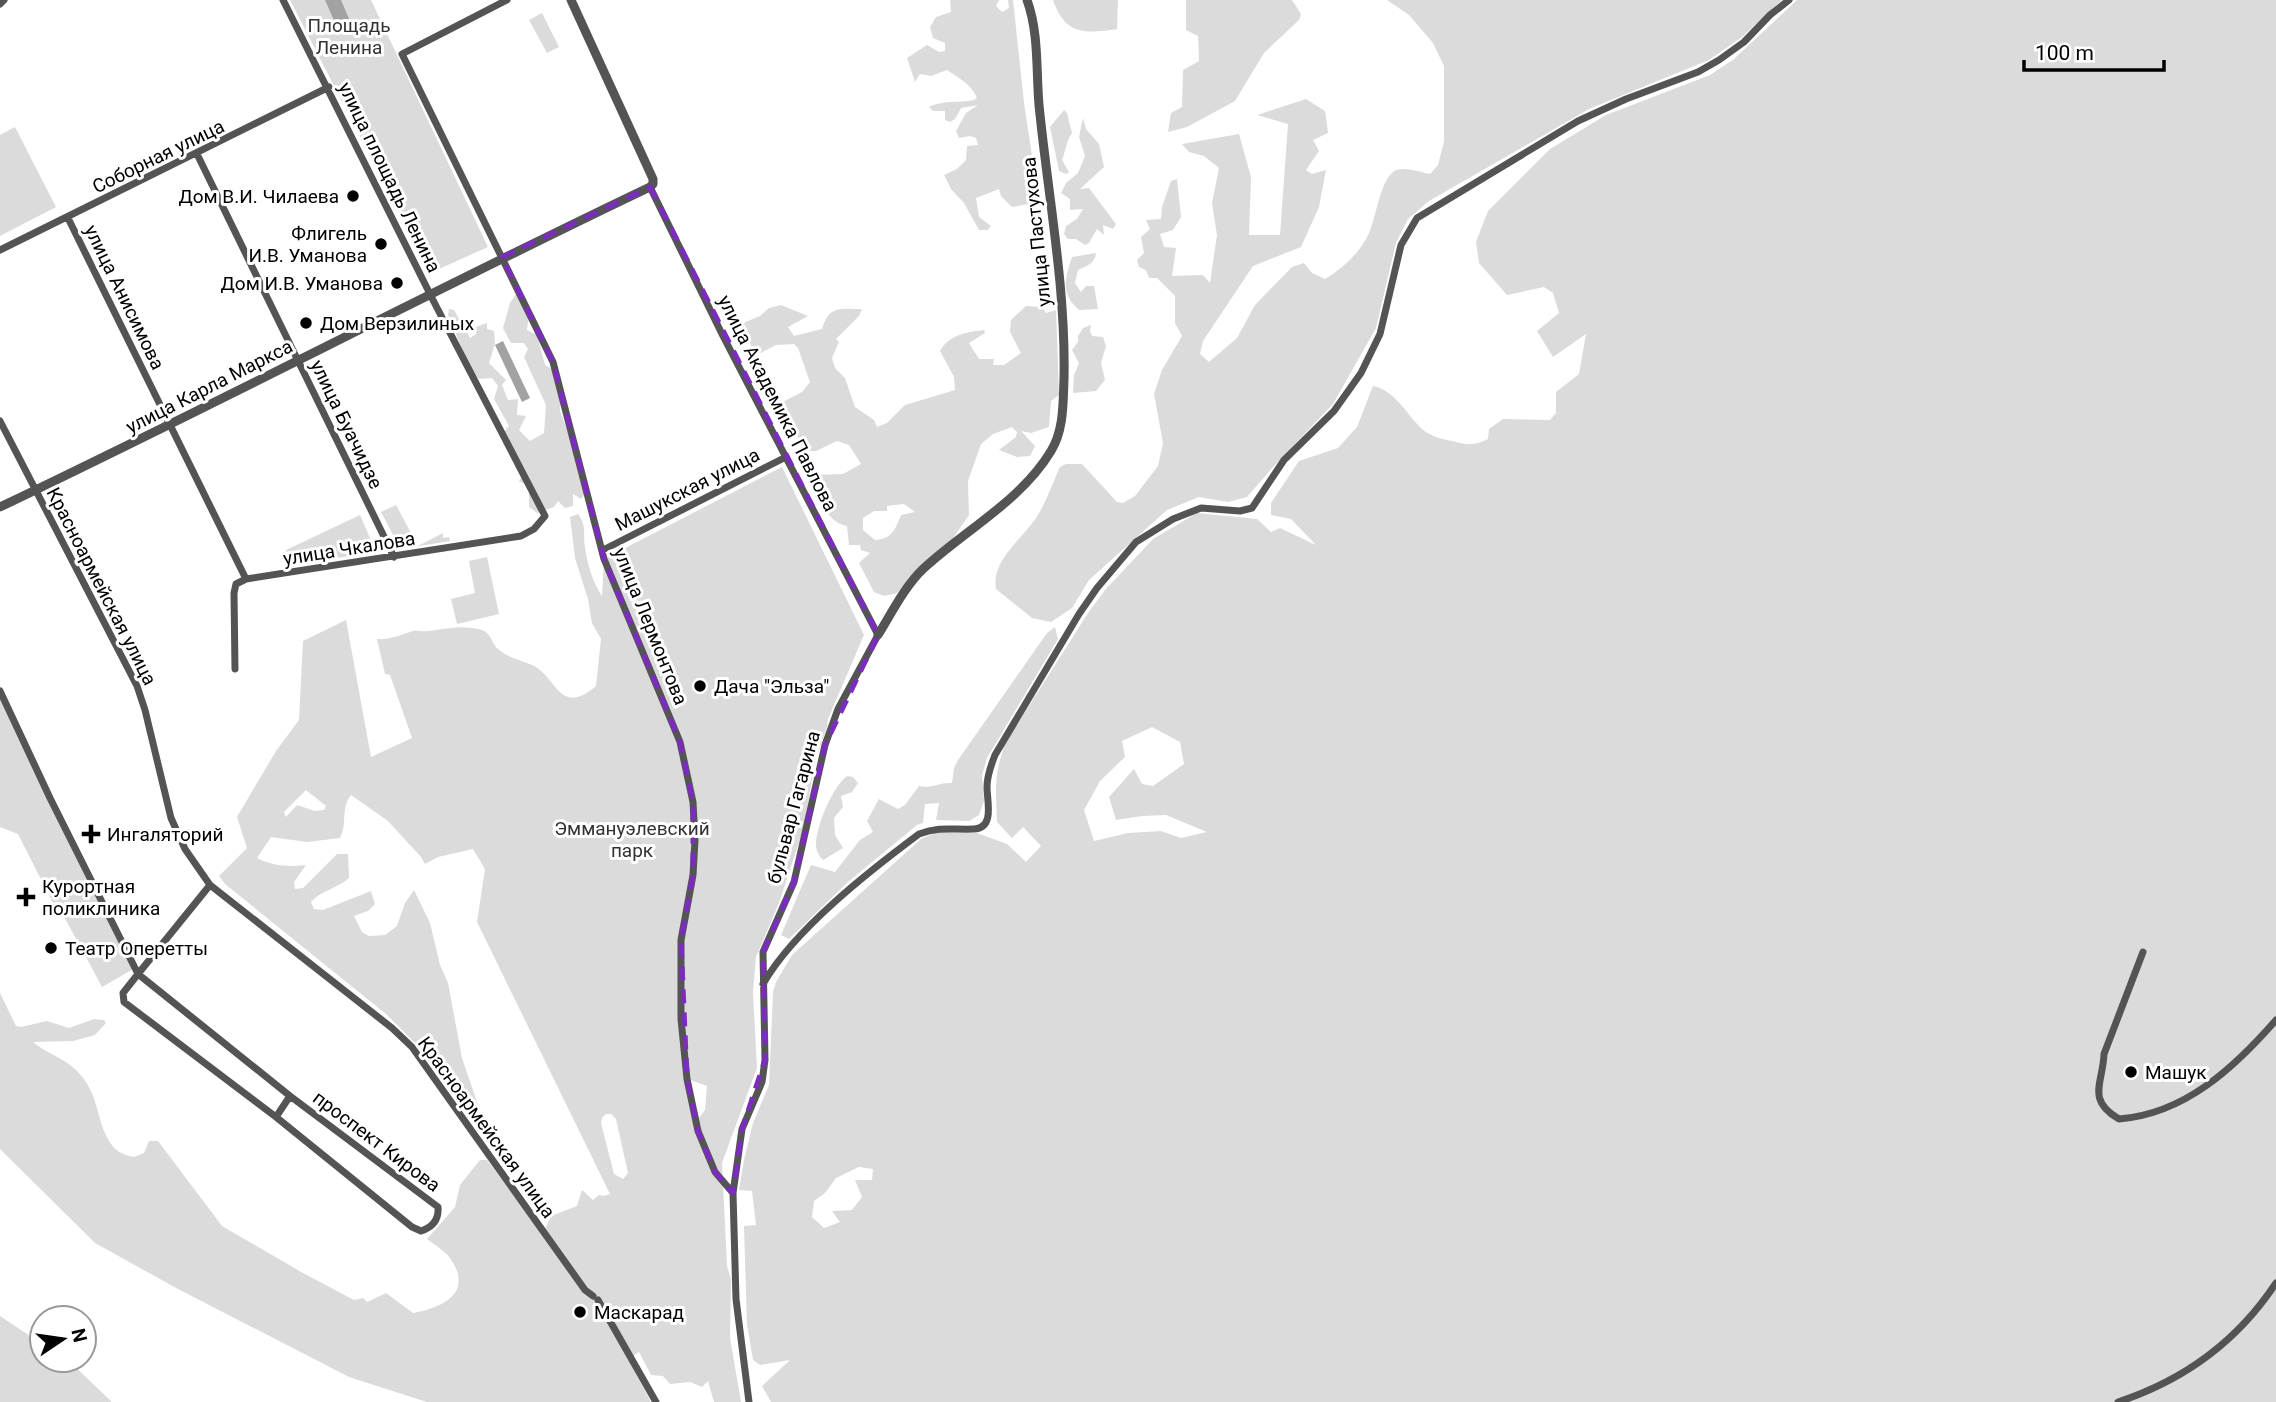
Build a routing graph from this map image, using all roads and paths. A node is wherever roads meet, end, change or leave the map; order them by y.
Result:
1 (4, 0) edge
2 (283, 0) edge
3 (507, 0) edge
4 (571, 0) edge
5 (1027, 0) edge
6 (1789, 0) edge
7 (0, 4) edge
8 (329, 87) junction
9 (197, 154) junction
10 (651, 183) junction
11 (68, 218) junction
12 (0, 250) edge
13 (502, 257) junction
14 (431, 293) junction
15 (299, 360) junction
16 (0, 421) edge
17 (170, 425) junction
18 (786, 457) junction
19 (1046, 459) joint
20 (36, 490) junction
21 (0, 507) edge
22 (603, 550) junction
23 (394, 557) junction
24 (246, 579) junction
25 (878, 635) junction
26 (235, 669) dead end
27 (0, 691) edge
28 (210, 884) junction
29 (2143, 951) dead end
30 (138, 974) junction
31 (762, 984) junction
32 (2276, 1020) edge
33 (290, 1096) junction
34 (276, 1117) junction
35 (733, 1193) junction
36 (2276, 1283) edge
37 (656, 1402) edge
38 (749, 1402) edge
39 (2118, 1402) edge

1 - 7 street
2 - 8 street, улица площадь Ленина
3 - 13 street, улица Лермонтова
4 - 10 street, улица Академика Павлова
5 - 19 street, улица Пастухова
6 - 31 street
8 - 9 street, Соборная улица
8 - 14 street, улица площадь Ленина
9 - 11 street, Соборная улица
9 - 15 street, улица Буачидзе
10 - 13 street, улица Карла Маркса
10 - 18 street, улица Академика Павлова
11 - 12 street, Соборная улица
11 - 17 street, улица Анисимова
13 - 14 street, улица Карла Маркса
13 - 22 street, улица Лермонтова
14 - 15 street, улица Карла Маркса
14 - 23 street, улица Чкалова
15 - 17 street, улица Карла Маркса
15 - 23 street, улица Буачидзе
16 - 20 street, Красноармейская улица
17 - 20 street, улица Карла Маркса
17 - 24 street, улица Анисимова
18 - 22 street, Машукская улица
18 - 25 street, улица Академика Павлова
19 - 25 street, бульвар Гагарина
20 - 21 street, улица Карла Маркса
20 - 28 street, Красноармейская улица
22 - 35 street, улица Лермонтова
23 - 24 street, улица Чкалова
24 - 26 street
25 - 31 street, бульвар Гагарина
27 - 30 street, проспект Кирова
28 - 30 street
28 - 37 street, Красноармейская улица
29 - 32 street
30 - 33 street, проспект Кирова
30 - 34 street, проспект Кирова
31 - 35 street, бульвар Гагарина
33 - 34 street, проспект Кирова
33 - 34 street, проспект Кирова
35 - 38 street, бульвар Гагарина
36 - 39 street

